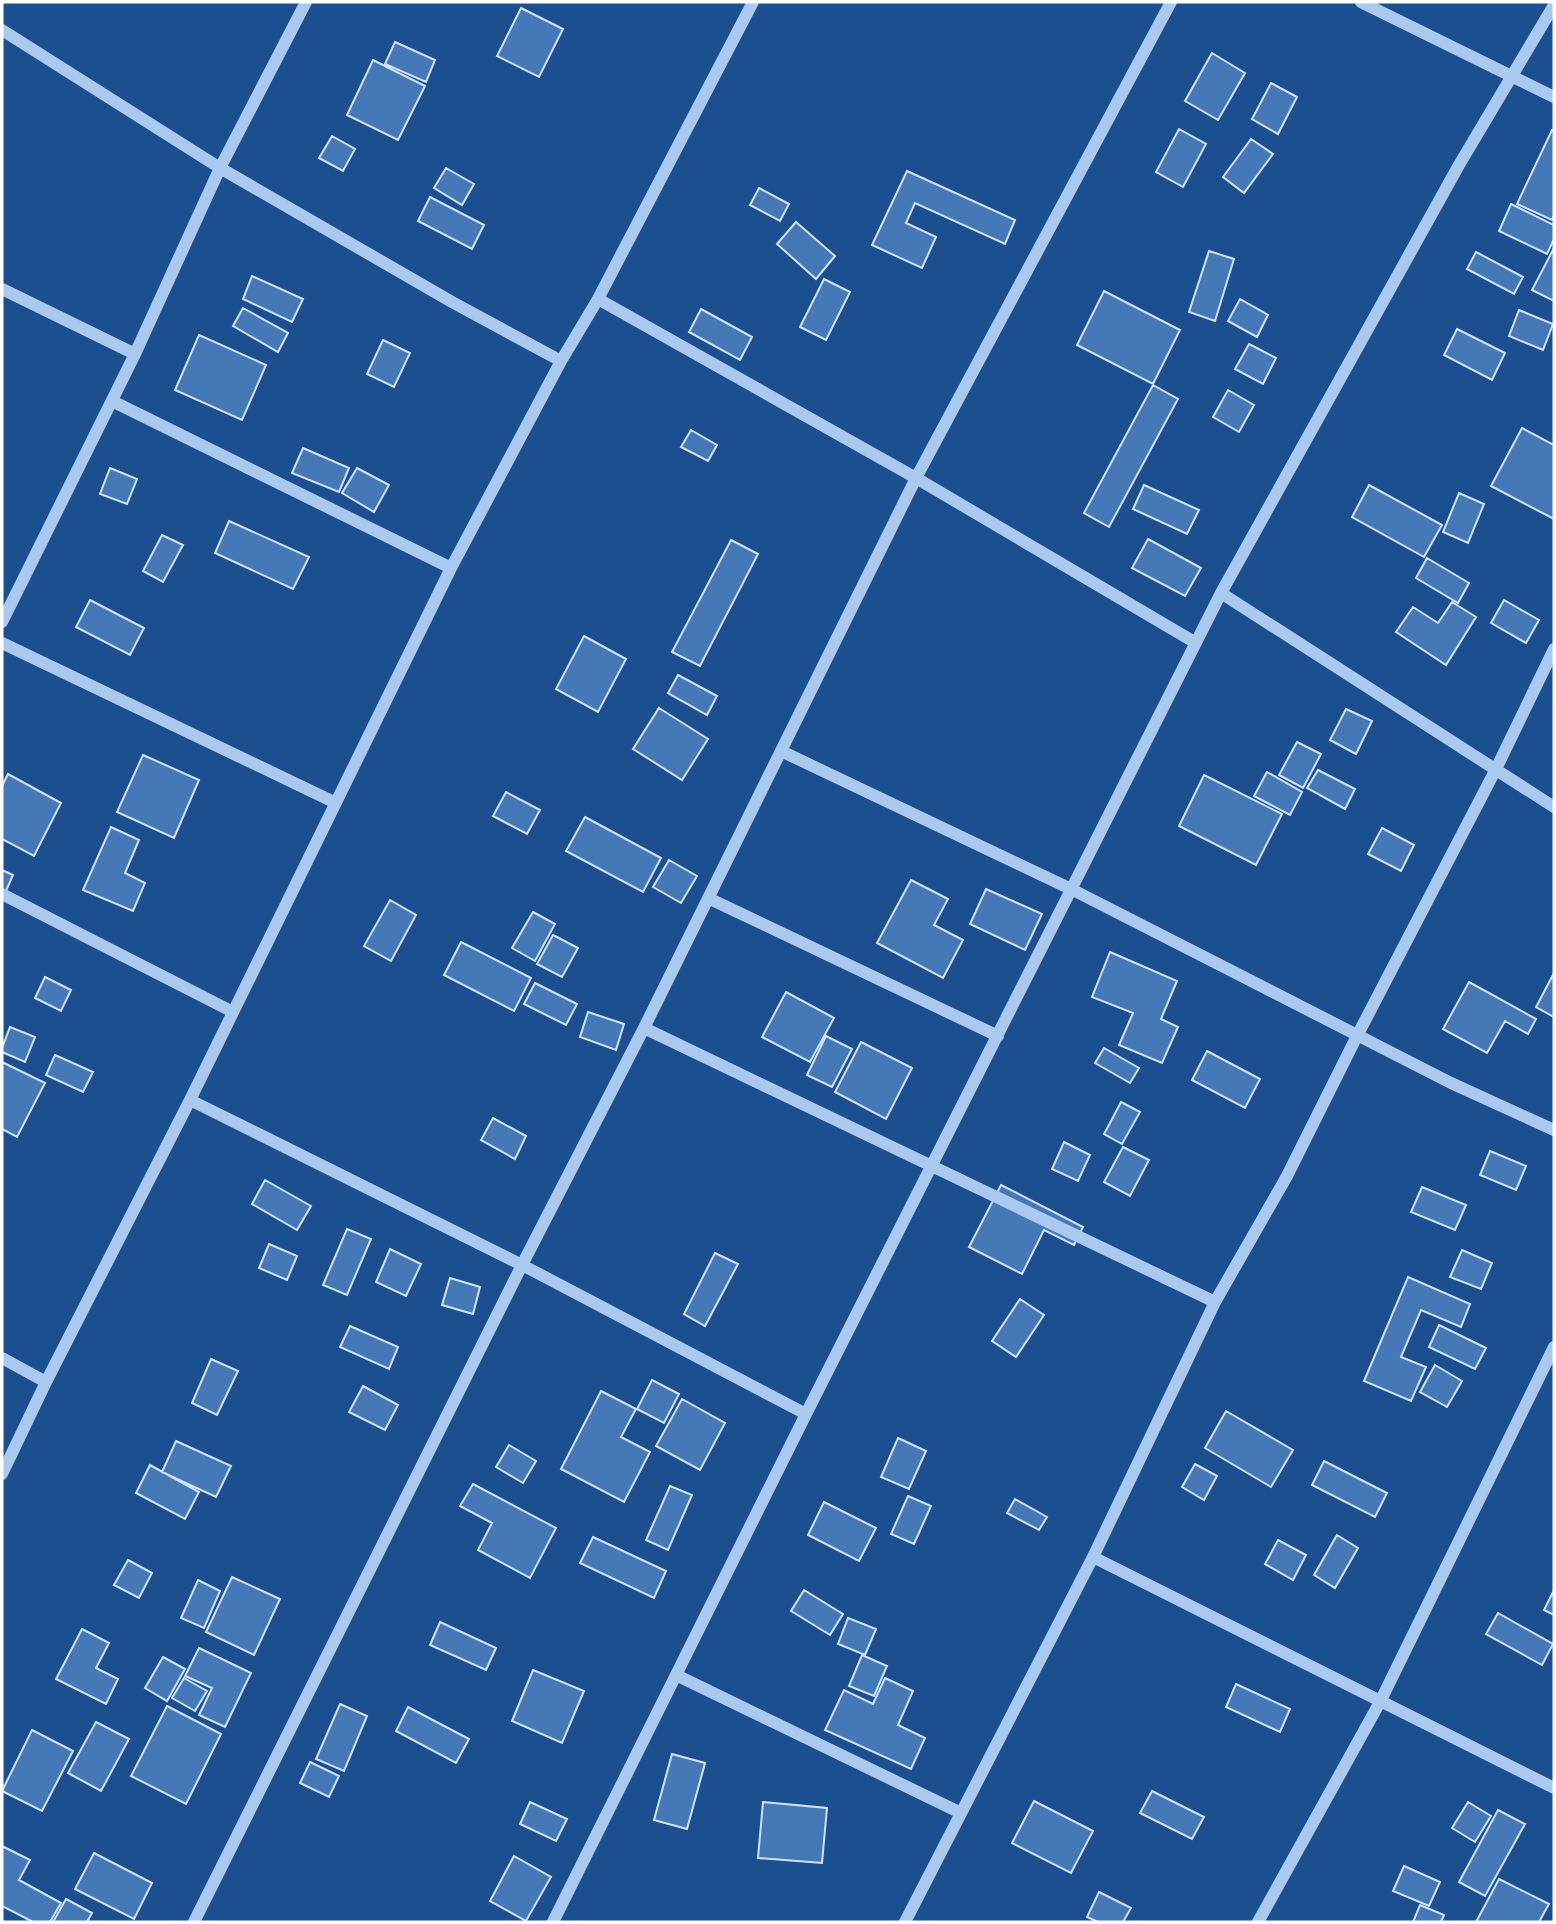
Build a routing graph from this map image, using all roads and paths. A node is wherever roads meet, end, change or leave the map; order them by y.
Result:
1 (306, 2) edge
2 (753, 2) edge
3 (1171, 2) edge
4 (1361, 2) edge
5 (1554, 5) edge
6 (2, 30) edge
7 (1511, 77) junction
8 (1554, 97) edge
9 (220, 168) junction
10 (2, 289) edge
11 (598, 299) junction
12 (135, 354) junction
13 (561, 361) junction
14 (112, 401) junction
15 (916, 478) junction
16 (452, 568) junction
17 (1222, 593) junction
18 (2, 622) edge
19 (2, 643) edge
20 (1196, 643) junction
21 (1554, 649) edge
22 (781, 751) junction
23 (1496, 769) junction
24 (336, 803) junction
25 (1554, 807) edge
26 (1073, 890) junction
27 (2, 894) edge
28 (708, 898) junction
29 (233, 1012) junction
30 (644, 1028) junction
31 (998, 1035) junction
32 (1357, 1036) junction
33 (190, 1100) junction
34 (1554, 1130) edge
35 (932, 1167) junction
36 (522, 1265) junction
37 (1214, 1302) junction
38 (1554, 1347) edge
39 (2, 1358) edge
40 (46, 1382) junction
41 (806, 1414) junction
42 (2, 1474) edge
43 (1093, 1557) junction
44 (677, 1675) junction
45 (1380, 1702) junction
46 (1554, 1788) edge
47 (961, 1814) junction
48 (194, 1922) edge
49 (553, 1922) edge
50 (905, 1922) edge
51 (1258, 1922) edge

1 - 9 street
2 - 11 street
3 - 15 street
4 - 7 street
5 - 7 street
6 - 9 street
7 - 8 street
7 - 17 street
9 - 12 street
9 - 13 street
10 - 12 street
11 - 13 street
11 - 15 street
12 - 14 street
13 - 16 street
14 - 16 street
14 - 18 street
15 - 20 street
15 - 22 street
16 - 24 street
17 - 20 street
17 - 23 street
19 - 24 street
20 - 26 street
21 - 23 street
22 - 26 street
22 - 28 street
23 - 25 street
23 - 32 street
24 - 29 street
26 - 31 street
26 - 32 street
27 - 29 street
28 - 30 street
28 - 31 street
29 - 33 street
30 - 35 street
30 - 36 street
31 - 35 street
32 - 34 street
32 - 37 street
33 - 36 street
33 - 40 street
35 - 37 street
35 - 41 street
36 - 41 street
36 - 48 street
37 - 43 street
38 - 45 street
39 - 40 street
40 - 42 street
41 - 44 street
43 - 45 street
43 - 47 street
44 - 47 street
44 - 49 street
45 - 46 street
45 - 51 street
47 - 50 street

